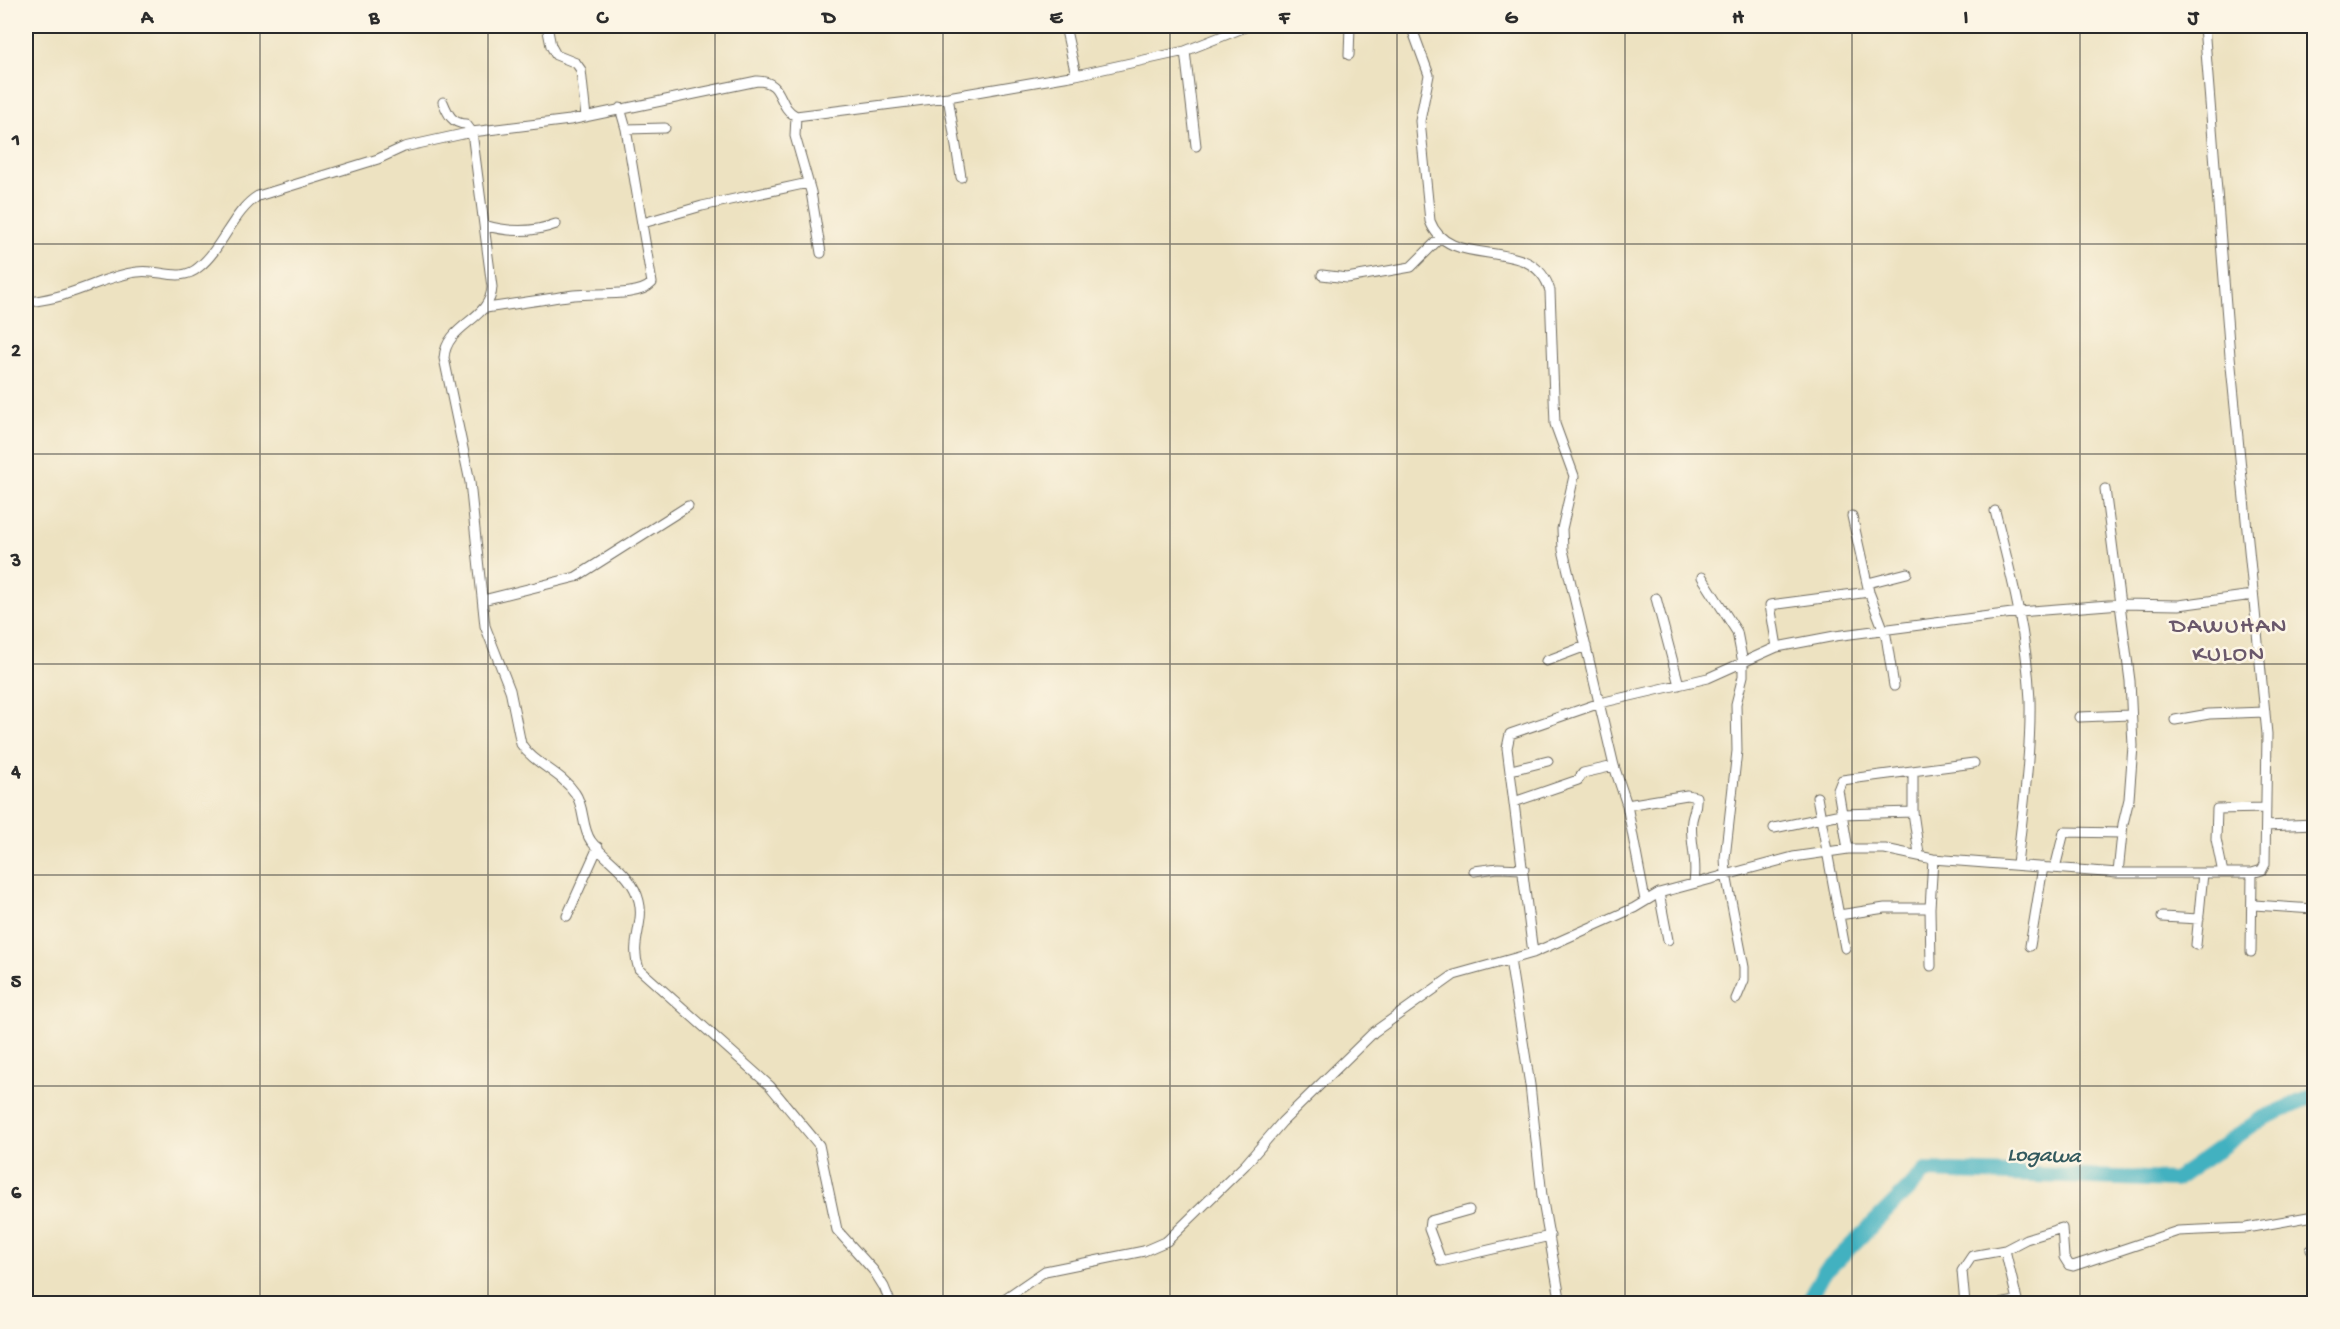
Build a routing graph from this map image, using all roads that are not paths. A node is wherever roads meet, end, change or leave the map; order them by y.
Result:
1 (548, 26) edge
2 (1065, 26) edge
3 (1248, 26) edge
4 (1350, 26) edge
5 (1411, 26) edge
6 (2204, 26) edge
7 (1185, 51) junction
8 (1349, 55) dead end
9 (1076, 75) junction
10 (948, 97) junction
11 (443, 102) dead end
12 (620, 108) junction
13 (796, 116) junction
14 (586, 117) junction
15 (664, 128) dead end
16 (626, 129) junction
17 (472, 132) junction
18 (1196, 146) dead end
19 (962, 177) dead end
20 (808, 183) junction
21 (643, 223) junction
22 (555, 224) dead end
23 (484, 225) junction
24 (1440, 238) junction
25 (821, 253) dead end
26 (1322, 275) dead end
27 (26, 303) edge
28 (486, 308) junction
29 (2104, 489) dead end
30 (688, 506) dead end
31 (1995, 511) dead end
32 (1852, 516) dead end
33 (1907, 573) dead end
34 (1702, 577) dead end
35 (1869, 587) junction
36 (2253, 595) junction
37 (1656, 598) dead end
38 (483, 600) junction
39 (2121, 604) junction
40 (2020, 612) junction
41 (1884, 628) junction
42 (1586, 646) junction
43 (1777, 647) junction
44 (1546, 661) dead end
45 (1743, 663) junction
46 (1679, 685) junction
47 (1894, 686) dead end
48 (1600, 703) junction
49 (2265, 712) junction
50 (2130, 715) junction
51 (2079, 717) dead end
52 (2175, 720) dead end
53 (1548, 760) dead end
54 (1974, 764) dead end
55 (1614, 766) junction
56 (1510, 770) junction
57 (1913, 773) junction
58 (1817, 797) dead end
59 (1514, 802) junction
60 (1627, 805) junction
61 (2266, 808) junction
62 (1913, 812) junction
63 (1841, 814) junction
64 (1821, 819) junction
65 (2314, 824) edge
66 (2266, 826) junction
67 (1774, 828) dead end
68 (2122, 833) junction
69 (598, 847) junction
70 (1848, 849) junction
71 (1827, 851) junction
72 (1919, 854) junction
73 (1933, 859) junction
74 (2017, 864) junction
75 (2043, 867) junction
76 (2055, 868) junction
77 (1524, 869) junction
78 (1474, 871) dead end
79 (2118, 873) junction
80 (2203, 873) junction
81 (2223, 873) junction
82 (2252, 873) junction
83 (1725, 874) junction
84 (1694, 882) junction
85 (1659, 893) junction
86 (1645, 900) junction
87 (2254, 905) junction
88 (1930, 908) junction
89 (2314, 909) edge
90 (1839, 915) junction
91 (567, 916) dead end
92 (2162, 917) dead end
93 (2199, 918) junction
94 (1668, 940) dead end
95 (2196, 945) dead end
96 (2030, 946) dead end
97 (1845, 948) dead end
98 (1533, 952) junction
99 (2251, 952) dead end
100 (1510, 960) junction
101 (1931, 966) dead end
102 (1736, 999) dead end
103 (1469, 1210) dead end
104 (2314, 1216) edge
105 (1550, 1236) junction
106 (2005, 1250) junction
107 (2017, 1302) edge
108 (891, 1304) edge
109 (997, 1304) edge
110 (1562, 1304) edge
111 (1965, 1304) edge
112 (1998, 1304) edge

1 - 14 street
2 - 9 street
3 - 7 street
4 - 8 street
5 - 24 street
6 - 36 street
7 - 9 street
7 - 18 street
9 - 10 street
10 - 13 street
10 - 19 street
11 - 17 street
12 - 13 street
12 - 14 street
12 - 16 street
13 - 20 street
14 - 17 street
15 - 16 street
16 - 21 street
17 - 23 street
17 - 27 street
20 - 21 street
20 - 25 street
21 - 28 street
22 - 23 street
23 - 28 street
24 - 26 street
24 - 42 street
28 - 38 street
29 - 39 street
30 - 38 street
31 - 40 street
32 - 35 street
33 - 35 street
34 - 45 street
35 - 41 street
35 - 43 street
36 - 39 street
36 - 49 street
37 - 46 street
38 - 69 street
39 - 40 street
39 - 50 street
40 - 41 street
40 - 74 street
41 - 43 street
41 - 47 street
42 - 44 street
42 - 48 street
43 - 45 street
45 - 46 street
45 - 83 street
46 - 48 street
48 - 55 street
48 - 56 street
49 - 52 street
49 - 61 street
50 - 51 street
50 - 68 street
53 - 56 street
54 - 57 street
55 - 59 street
55 - 60 street
56 - 59 street
57 - 62 street
57 - 63 street
58 - 64 street
59 - 77 street
60 - 84 street
60 - 86 street
61 - 66 street
61 - 81 street
62 - 63 street
62 - 72 street
63 - 64 street
63 - 70 street
64 - 67 street
64 - 71 street
65 - 66 street
66 - 82 street
68 - 76 street
68 - 79 street
69 - 91 street
69 - 108 street
70 - 71 street
70 - 72 street
71 - 83 street
71 - 90 street
72 - 73 street
73 - 74 street
73 - 88 street
74 - 75 street
75 - 76 street
75 - 96 street
76 - 79 street
77 - 78 street
77 - 98 street
79 - 80 street
80 - 81 street
80 - 93 street
81 - 82 street
82 - 87 street
83 - 84 street
83 - 102 street
84 - 85 street
85 - 86 street
85 - 94 street
86 - 98 street
87 - 89 street
87 - 99 street
88 - 90 street
88 - 101 street
90 - 97 street
92 - 93 street
93 - 95 street
98 - 100 street
100 - 105 street
100 - 109 street
103 - 105 street
104 - 106 street
105 - 110 street
106 - 107 street
106 - 111 street
107 - 112 street

